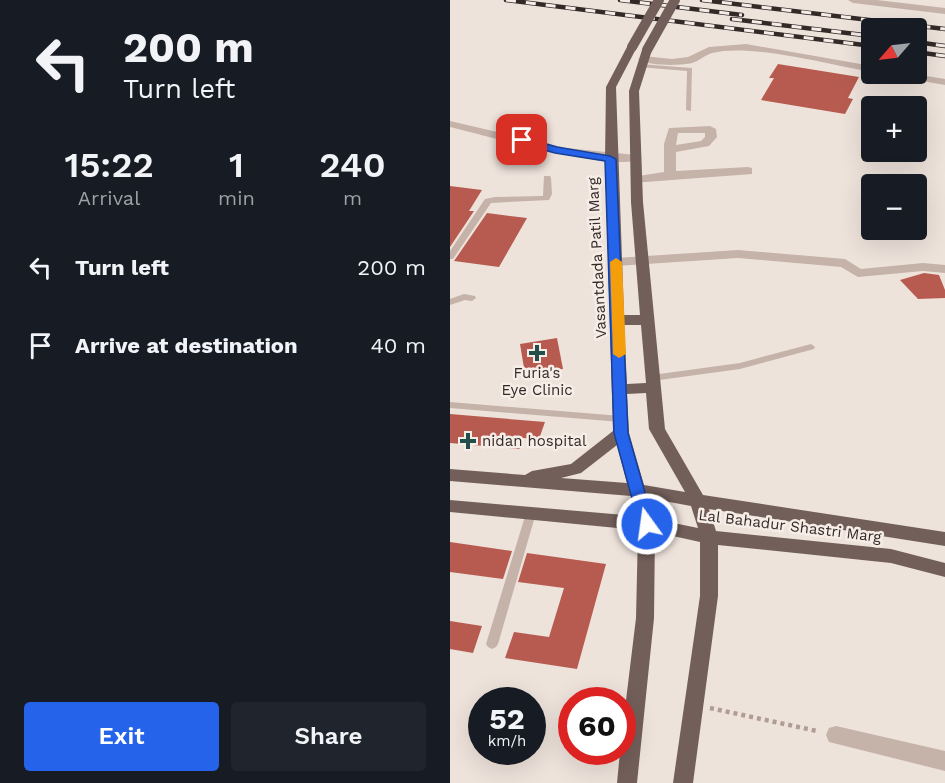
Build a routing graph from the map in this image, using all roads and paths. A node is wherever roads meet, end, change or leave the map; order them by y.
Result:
1 (659, 0) edge
2 (675, 0) edge
3 (853, 0) edge
4 (945, 11) edge
5 (634, 44) junction
6 (645, 54) junction
7 (861, 67) edge
8 (927, 79) edge
9 (945, 82) edge
10 (689, 110) dead end
11 (450, 123) edge
12 (670, 148) dead end
13 (636, 158) junction
14 (610, 159) junction
15 (748, 171) dead end
16 (670, 175) junction
17 (547, 178) dead end
18 (636, 180) junction
19 (614, 202) junction
20 (637, 202) junction
21 (450, 257) edge
22 (642, 260) junction
23 (616, 262) junction
24 (945, 269) edge
25 (472, 298) dead end
26 (450, 302) edge
27 (618, 320) junction
28 (647, 320) junction
29 (811, 347) dead end
30 (653, 383) junction
31 (620, 389) junction
32 (450, 405) edge
33 (621, 426) junction
34 (450, 475) edge
35 (512, 481) junction
36 (638, 490) junction
37 (698, 501) junction
38 (450, 506) edge
39 (531, 513) junction
40 (647, 524) junction
41 (710, 537) junction
42 (945, 539) edge
43 (945, 570) edge
44 (492, 644) dead end
45 (693, 705) junction
46 (836, 735) joint
47 (945, 760) edge
48 (627, 783) edge
49 (683, 783) edge

1 - 5 main road, Vasantdada Patil Marg, bridge
2 - 6 main road, bridge
3 - 4 street
5 - 6 main road
5 - 14 main road, Vasantdada Patil Marg
6 - 7 street
6 - 10 lane
6 - 13 main road
8 - 9 street
11 - 14 street
12 - 16 street
13 - 14 street
13 - 18 main road
14 - 19 main road, Vasantdada Patil Marg
15 - 16 street
16 - 18 street
17 - 21 lane
18 - 20 main road
19 - 20 main road
19 - 23 main road, Vasantdada Patil Marg
20 - 22 main road
22 - 23 street
22 - 24 street
22 - 28 main road
23 - 27 main road, Vasantdada Patil Marg
25 - 26 lane
27 - 28 main road
27 - 31 main road, Vasantdada Patil Marg
28 - 30 main road
29 - 30 lane
30 - 31 main road
30 - 37 main road
31 - 33 main road, Vasantdada Patil Marg
32 - 33 lane
33 - 35 main road
33 - 36 main road, Vasantdada Patil Marg
34 - 35 main road, Lal Bahadur Shastri Marg
35 - 36 main road, Lal Bahadur Shastri Marg
36 - 37 main road, Lal Bahadur Shastri Marg
36 - 40 main road, Vasantdada Patil Marg
37 - 41 main road
37 - 42 main road, Lal Bahadur Shastri Marg
38 - 39 main road, Lal Bahadur Shastri Marg
39 - 40 main road, Lal Bahadur Shastri Marg
39 - 44 lane
40 - 41 main road, Lal Bahadur Shastri Marg
40 - 48 main road, Vasantdada Patil Marg
41 - 43 main road, Lal Bahadur Shastri Marg
41 - 45 main road
45 - 46 path
45 - 49 main road
46 - 47 street

